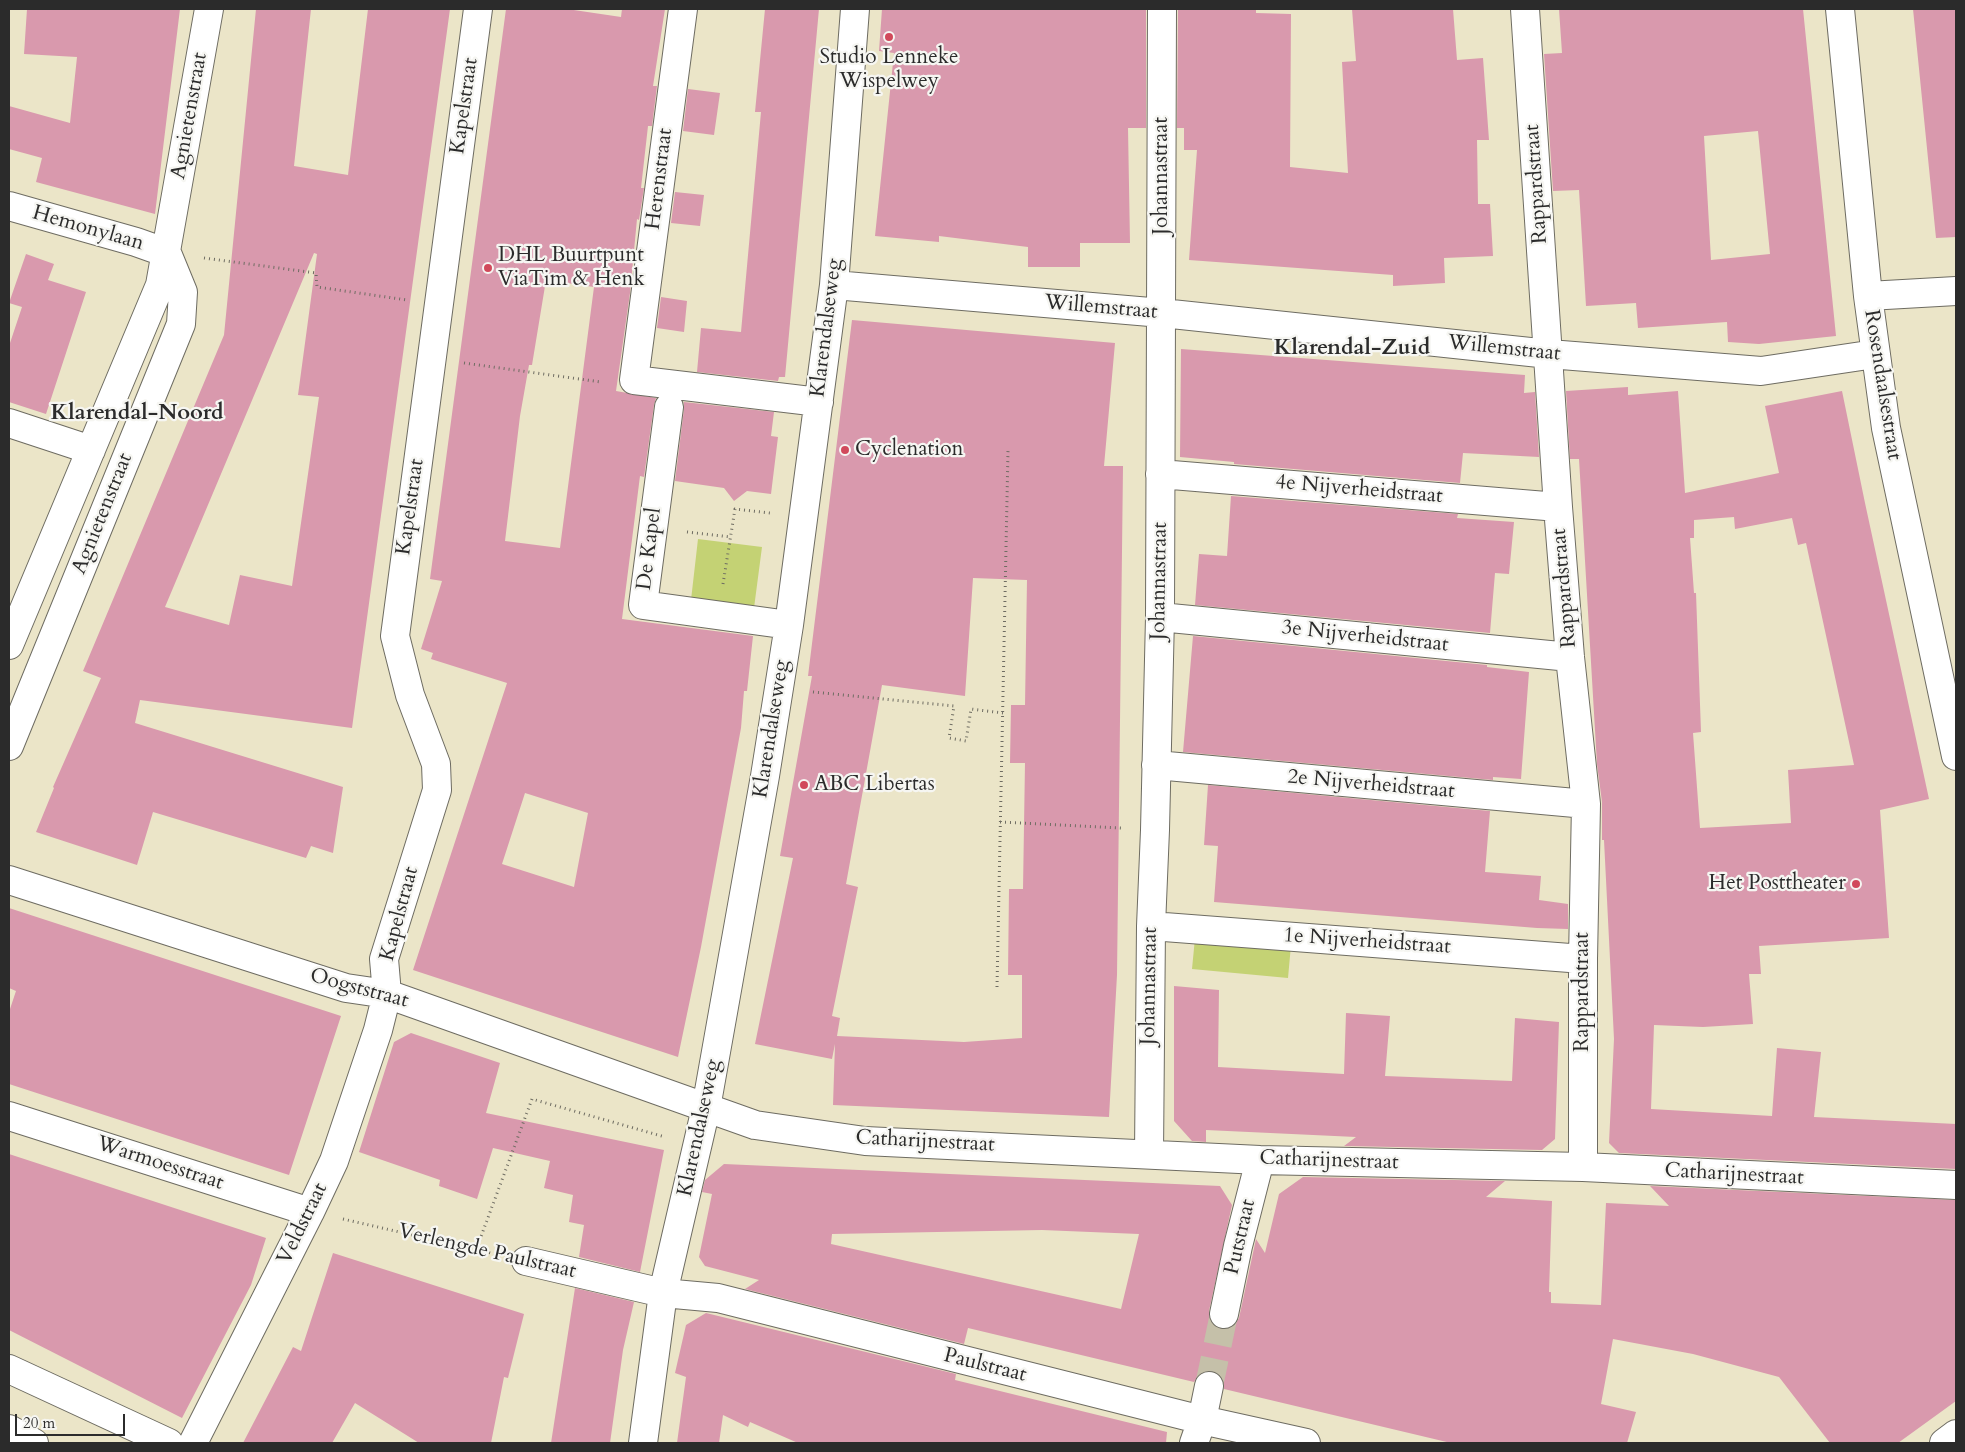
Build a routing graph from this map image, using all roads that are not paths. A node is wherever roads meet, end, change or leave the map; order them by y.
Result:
1 (209, 9) edge
2 (478, 9) edge
3 (682, 9) edge
4 (856, 9) edge
5 (1162, 9) edge
6 (1525, 9) edge
7 (1840, 9) edge
8 (9, 206) edge
9 (167, 253) junction
10 (834, 285) junction
11 (1956, 292) edge
12 (1868, 296) junction
13 (1162, 313) junction
14 (1549, 354) junction
15 (1875, 354) junction
16 (818, 402) junction
17 (669, 407) dead end
18 (9, 423) edge
19 (91, 450) junction
20 (1160, 474) junction
21 (1558, 507) junction
22 (1160, 617) junction
23 (789, 625) junction
24 (9, 646) edge
25 (1570, 657) junction
26 (9, 746) edge
27 (1956, 756) edge
28 (1156, 765) junction
29 (1586, 804) junction
30 (9, 880) edge
31 (1151, 926) junction
32 (1583, 959) junction
33 (387, 994) junction
34 (706, 1108) junction
35 (9, 1116) edge
36 (1149, 1154) junction
37 (1260, 1160) junction
38 (1583, 1168) junction
39 (1956, 1185) edge
40 (310, 1212) junction
41 (526, 1261) road end
42 (663, 1293) junction
43 (1224, 1314) tunnel mouth
44 (9, 1369) edge
45 (1209, 1386) tunnel mouth
46 (9, 1429) edge
47 (1198, 1432) edge
48 (1956, 1434) edge
49 (34, 1443) edge
50 (169, 1443) edge
51 (193, 1443) edge
52 (643, 1443) edge
53 (1306, 1443) edge
54 (1944, 1443) edge

1 - 9 street, Agnietenstraat
2 - 33 street, Kapelstraat
3 - 16 street, Herenstraat
4 - 10 street, Klarendalseweg
5 - 13 street, Johannastraat
6 - 14 street, Rappardstraat
7 - 12 street, Rosendaalsestraat
8 - 9 street, Hemonylaan
9 - 19 street, Agnietenstraat
9 - 26 street, Agnietenstraat
10 - 13 street, Willemstraat
10 - 16 street, Klarendalseweg
11 - 12 street
12 - 15 street, Rosendaalsestraat
13 - 14 street, Willemstraat
13 - 20 street, Johannastraat
14 - 15 street, Willemstraat
14 - 21 street, Rappardstraat
15 - 27 street, Rosendaalsestraat
16 - 23 street, Klarendalseweg
17 - 23 street, De Kapel
18 - 19 street, Agnietenstraat
19 - 24 street, Agnietenstraat
20 - 21 street, 4e Nijverheidstraat
20 - 22 street, Johannastraat
21 - 25 street, Rappardstraat
22 - 25 street, 3e Nijverheidstraat
22 - 28 street, Johannastraat
23 - 34 street, Klarendalseweg
25 - 29 street, Rappardstraat
28 - 29 street, 2e Nijverheidstraat
28 - 31 street, Johannastraat
29 - 32 street, Rappardstraat
30 - 33 street, Oogststraat
31 - 32 street, 1e Nijverheidstraat
31 - 36 street, Johannastraat
32 - 38 street, Rappardstraat
33 - 34 street, Oogststraat
33 - 40 street, Veldstraat
34 - 36 street, Catharijnestraat
34 - 42 street, Klarendalseweg
35 - 40 street, Warmoesstraat
36 - 37 street, Catharijnestraat
37 - 38 street, Catharijnestraat
37 - 43 street, Putstraat
38 - 39 street, Catharijnestraat
40 - 51 street, Veldstraat
41 - 42 street, Verlengde Paulstraat
42 - 47 street, Paulstraat
42 - 52 street, Klarendalseweg
44 - 50 street
45 - 47 street
46 - 49 street
47 - 53 street, Paulstraat
48 - 54 street

